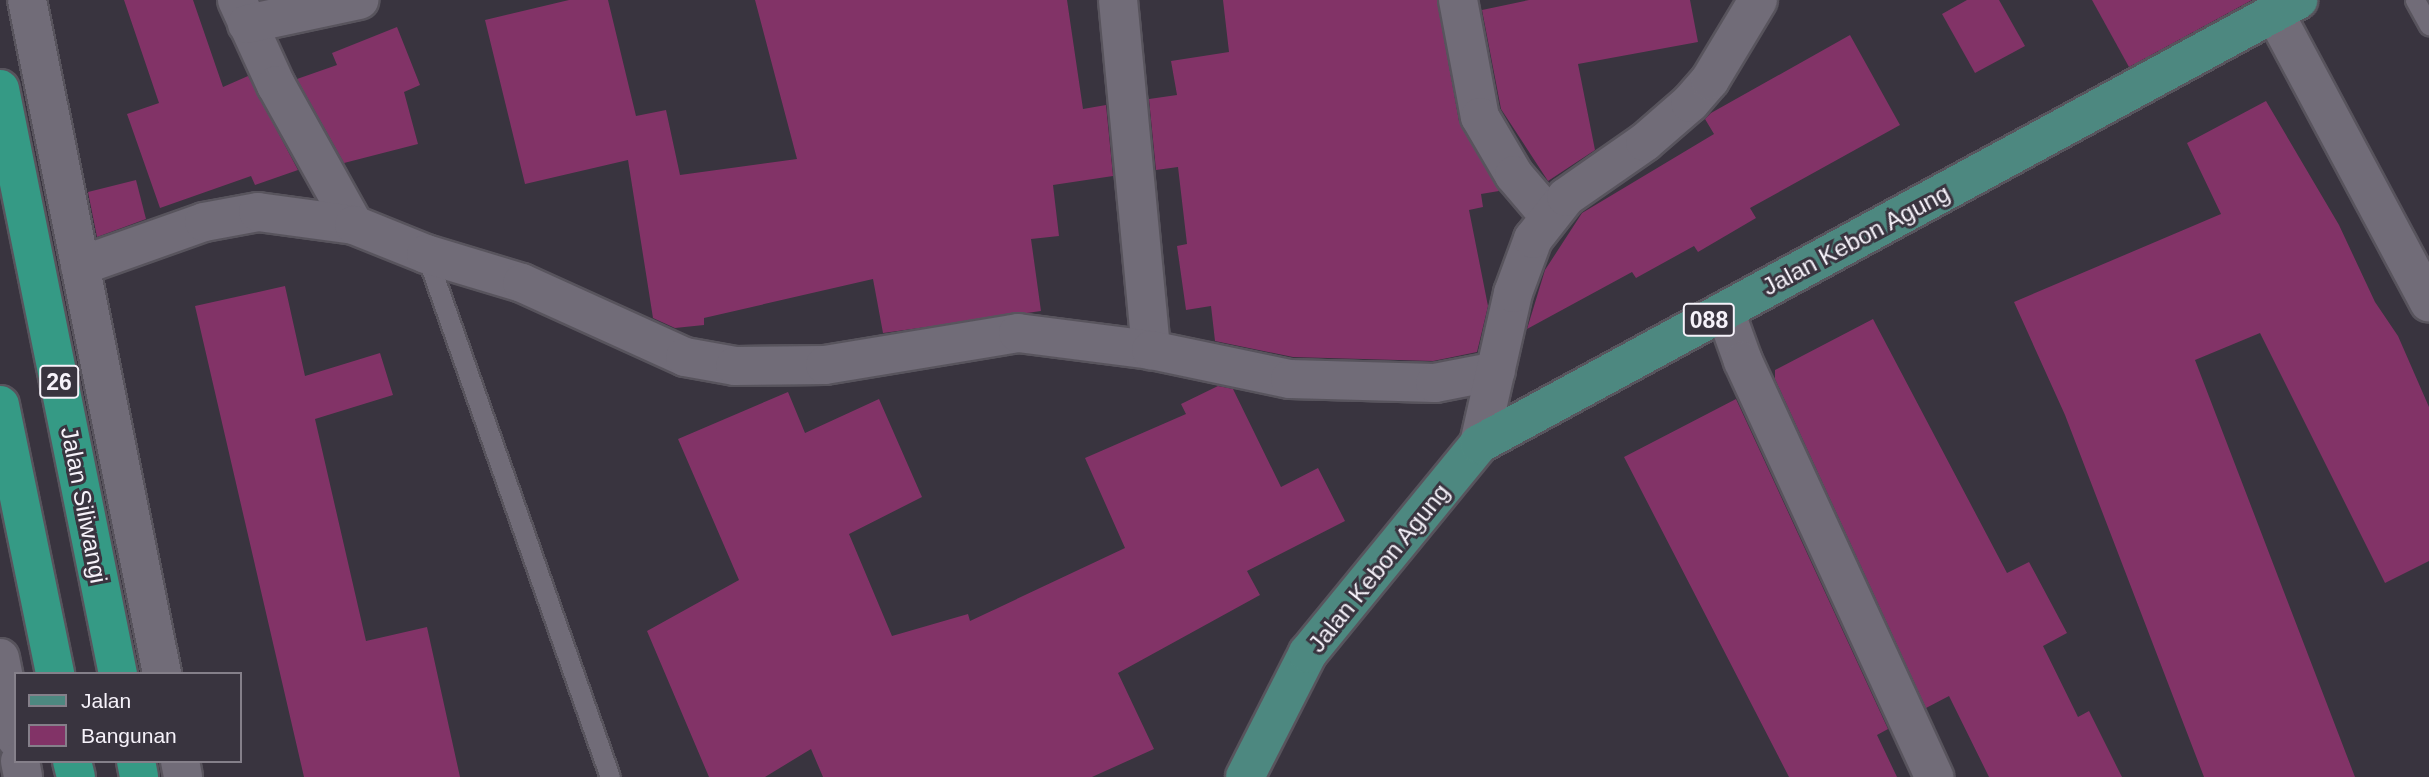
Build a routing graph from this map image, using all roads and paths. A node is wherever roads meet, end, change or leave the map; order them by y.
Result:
1 (27, 0) edge
2 (359, 0) edge
3 (1118, 0) edge
4 (1458, 0) edge
5 (1758, 0) edge
6 (2414, 0) edge
7 (2286, 7) edge
8 (242, 12) edge
9 (2429, 25) edge
10 (0, 89) edge
11 (1549, 216) junction
12 (354, 225) junction
13 (426, 254) junction
14 (80, 266) junction
15 (2429, 302) edge
16 (1725, 311) junction
17 (1151, 350) junction
18 (1496, 371) junction
19 (0, 405) edge
20 (1479, 444) junction
21 (0, 658) edge
22 (55, 672) edge
23 (118, 672) edge
24 (162, 672) edge
25 (14, 728) edge
26 (610, 777) edge
27 (1245, 777) edge
28 (1934, 777) edge

1 - 14 street
2 - 8 street
3 - 17 street
4 - 11 street
5 - 11 street
6 - 9 lane
7 - 15 street
7 - 16 main road, Jalan Kebon Agung / 088
8 - 12 street
10 - 23 highway, Jalan Siliwangi / 26
11 - 18 street
12 - 13 street
12 - 14 street
13 - 17 street
13 - 26 lane
14 - 24 street
16 - 20 main road, Jalan Kebon Agung / 088
16 - 28 street
17 - 18 street
18 - 20 street
19 - 22 highway
20 - 27 main road, Jalan Kebon Agung / 088
21 - 25 street

